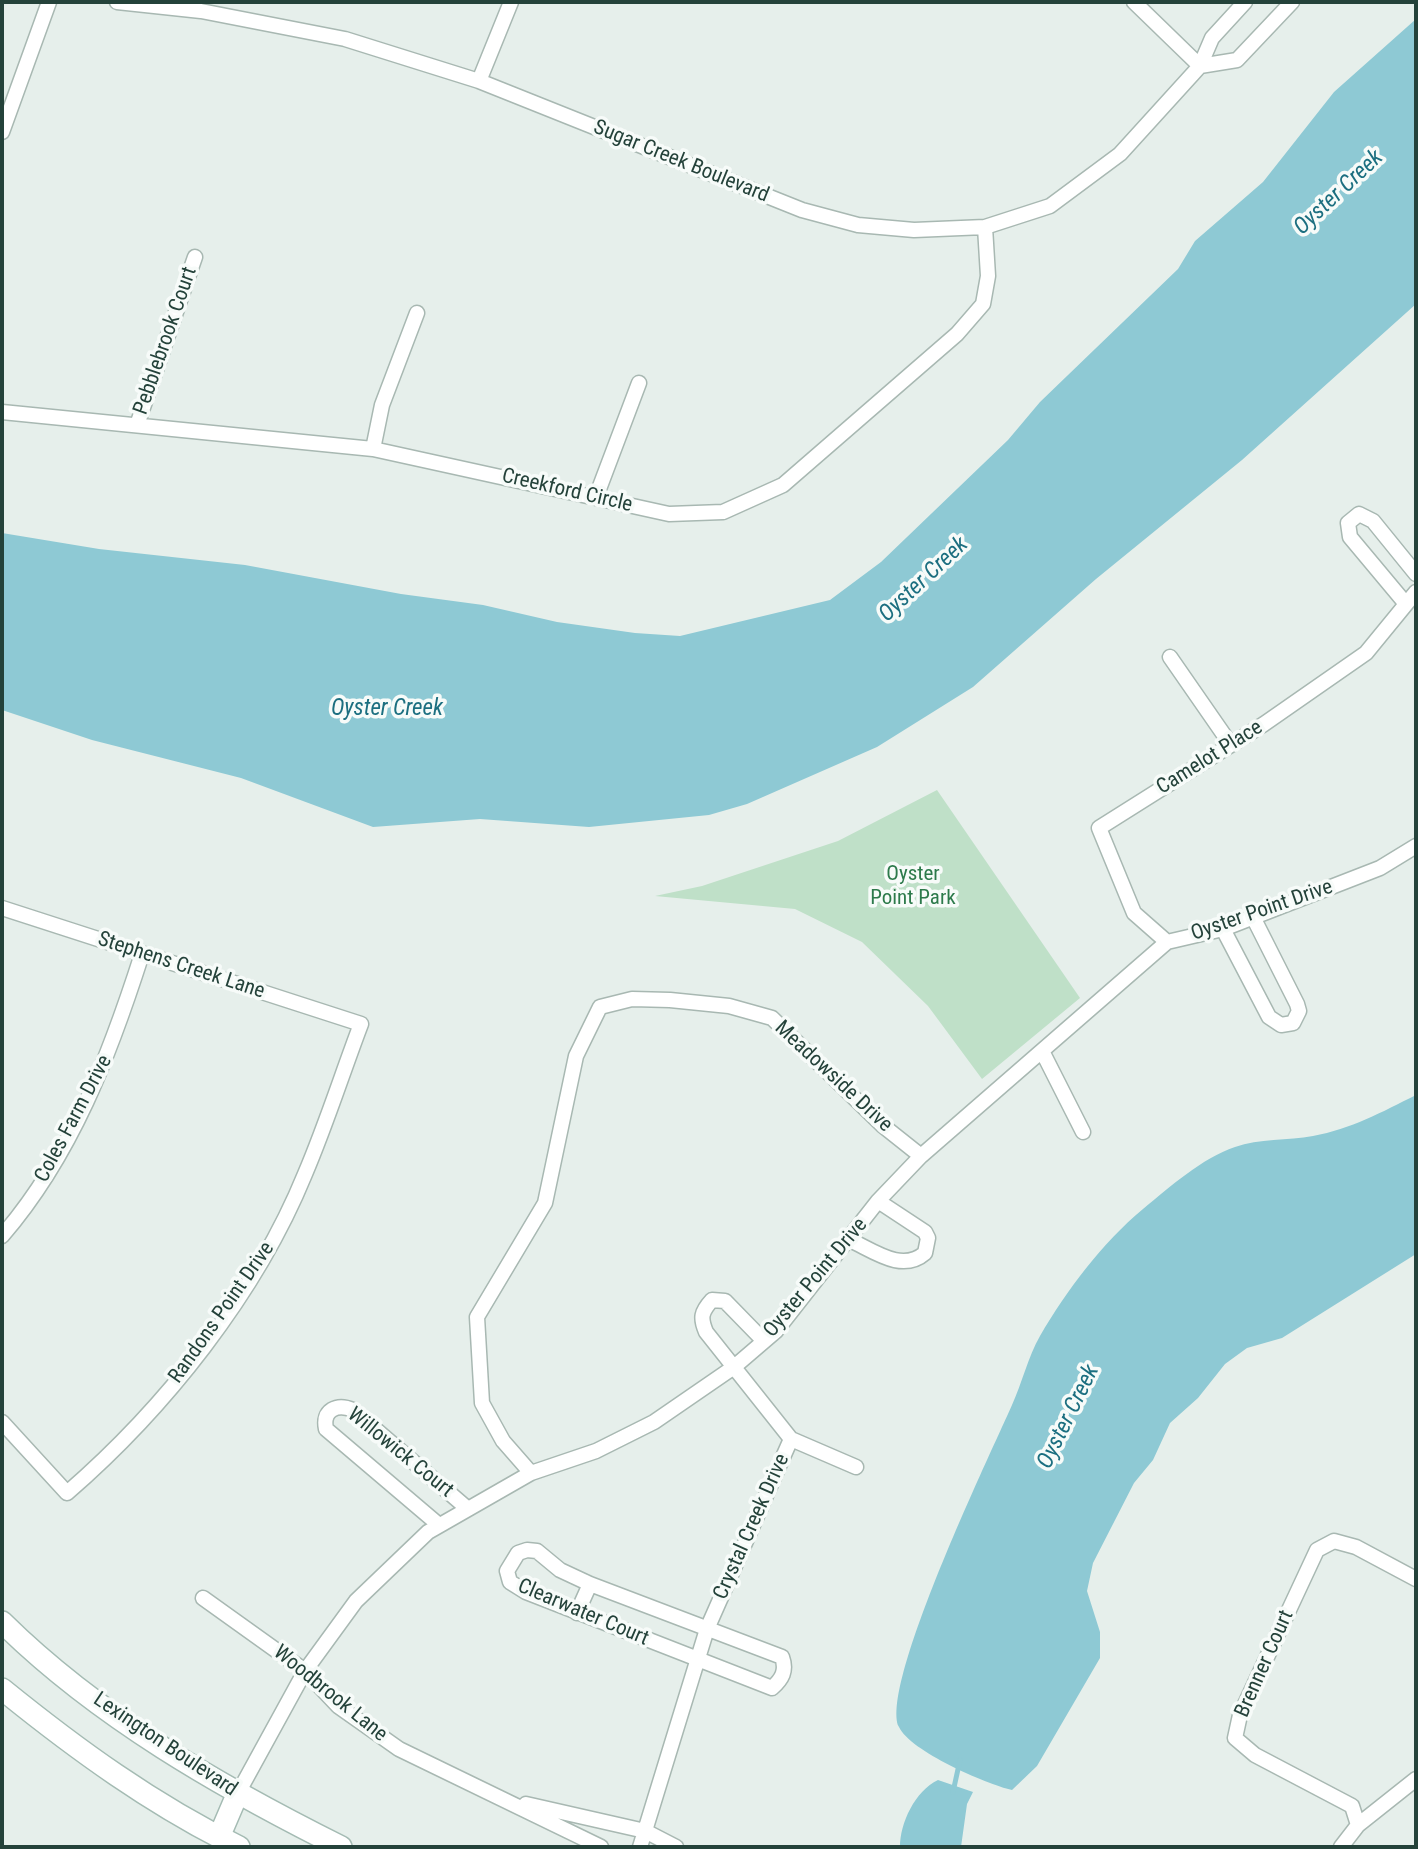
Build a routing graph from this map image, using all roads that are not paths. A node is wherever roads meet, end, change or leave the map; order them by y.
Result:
1 (50, 2) edge
2 (117, 2) edge
3 (511, 2) edge
4 (1134, 2) edge
5 (1245, 2) edge
6 (1292, 2) edge
7 (1200, 66) junction
8 (479, 81) junction
9 (2, 132) edge
10 (985, 227) junction
11 (195, 257) dead end
12 (417, 313) dead end
13 (639, 383) dead end
14 (2, 412) edge
15 (137, 425) junction
16 (373, 449) junction
17 (596, 497) junction
18 (1416, 574) edge
19 (1416, 592) edge
20 (1406, 604) junction
21 (1170, 657) dead end
22 (1231, 745) junction
23 (1416, 846) edge
24 (2, 908) edge
25 (1253, 917) junction
26 (1223, 929) junction
27 (1167, 942) junction
28 (142, 954) junction
29 (361, 1024) joint
30 (1042, 1051) junction
31 (1083, 1132) dead end
32 (921, 1156) junction
33 (878, 1201) junction
34 (2, 1236) edge
35 (850, 1240) junction
36 (764, 1341) junction
37 (734, 1367) junction
38 (2, 1422) edge
39 (790, 1439) junction
40 (856, 1467) dead end
41 (531, 1473) junction
42 (468, 1508) junction
43 (439, 1525) junction
44 (1416, 1579) edge
45 (590, 1584) junction
46 (203, 1598) dead end
47 (577, 1613) junction
48 (2, 1622) edge
49 (707, 1629) junction
50 (696, 1660) junction
51 (305, 1671) junction
52 (2, 1689) edge
53 (1416, 1779) edge
54 (237, 1795) junction
55 (500, 1798) junction
56 (1358, 1825) junction
57 (645, 1831) junction
58 (216, 1842) edge
59 (239, 1847) edge
60 (341, 1847) edge
61 (601, 1847) edge
62 (640, 1847) edge
63 (677, 1847) edge
64 (1341, 1847) edge

1 - 9 street
2 - 8 street, Sugar Creek Boulevard
3 - 8 street
4 - 7 street
5 - 7 street, Sugar Creek Boulevard
6 - 7 street
7 - 10 street, Sugar Creek Boulevard
8 - 10 street, Sugar Creek Boulevard
10 - 17 street, Creekford Circle
11 - 15 street, Pebblebrook Court
12 - 16 street
13 - 17 street
14 - 15 street, Creekford Circle
15 - 16 street, Creekford Circle
16 - 17 street, Creekford Circle
18 - 20 street
19 - 20 street, Camelot Place
20 - 22 street, Camelot Place
21 - 22 street
22 - 27 street, Camelot Place
23 - 25 street, Oyster Point Drive
24 - 28 street, Stephens Creek Lane
25 - 26 street, Oyster Point Drive
25 - 26 street
26 - 27 street, Oyster Point Drive
27 - 30 street, Oyster Point Drive
28 - 29 street, Stephens Creek Lane
28 - 34 street, Coles Farm Drive
29 - 38 street, Randons Point Drive
30 - 31 street
30 - 32 street, Oyster Point Drive
32 - 33 street, Oyster Point Drive
32 - 41 street, Meadowside Drive
33 - 35 street, Oyster Point Drive
33 - 35 street
35 - 36 street, Oyster Point Drive
36 - 37 street, Oyster Point Drive
36 - 37 street, Crystal Creek Drive
37 - 39 street, Crystal Creek Drive
37 - 41 street, Oyster Point Drive
39 - 40 street
39 - 49 street, Crystal Creek Drive
41 - 42 street, Oyster Point Drive
42 - 43 street, Oyster Point Drive
42 - 43 street, Willowick Court
43 - 51 street, Oyster Point Drive
44 - 56 street, Brenner Court
45 - 47 street
45 - 47 street, Clearwater Court
45 - 49 street, Clearwater Court
46 - 51 street, Woodbrook Lane
47 - 50 street, Clearwater Court
48 - 54 main road, Lexington Boulevard
49 - 50 street, Crystal Creek Drive
49 - 50 street, Clearwater Court
50 - 57 street, Crystal Creek Drive
51 - 54 street, Oyster Point Drive
51 - 55 street, Woodbrook Lane
52 - 58 main road
53 - 56 street
54 - 58 main road
54 - 60 main road, Lexington Boulevard
55 - 57 street, Woodbrook Lane
55 - 61 street, Woodbrook Lane
56 - 64 street
57 - 62 street, Crystal Creek Drive
57 - 63 street, Woodbrook Lane
58 - 59 main road

